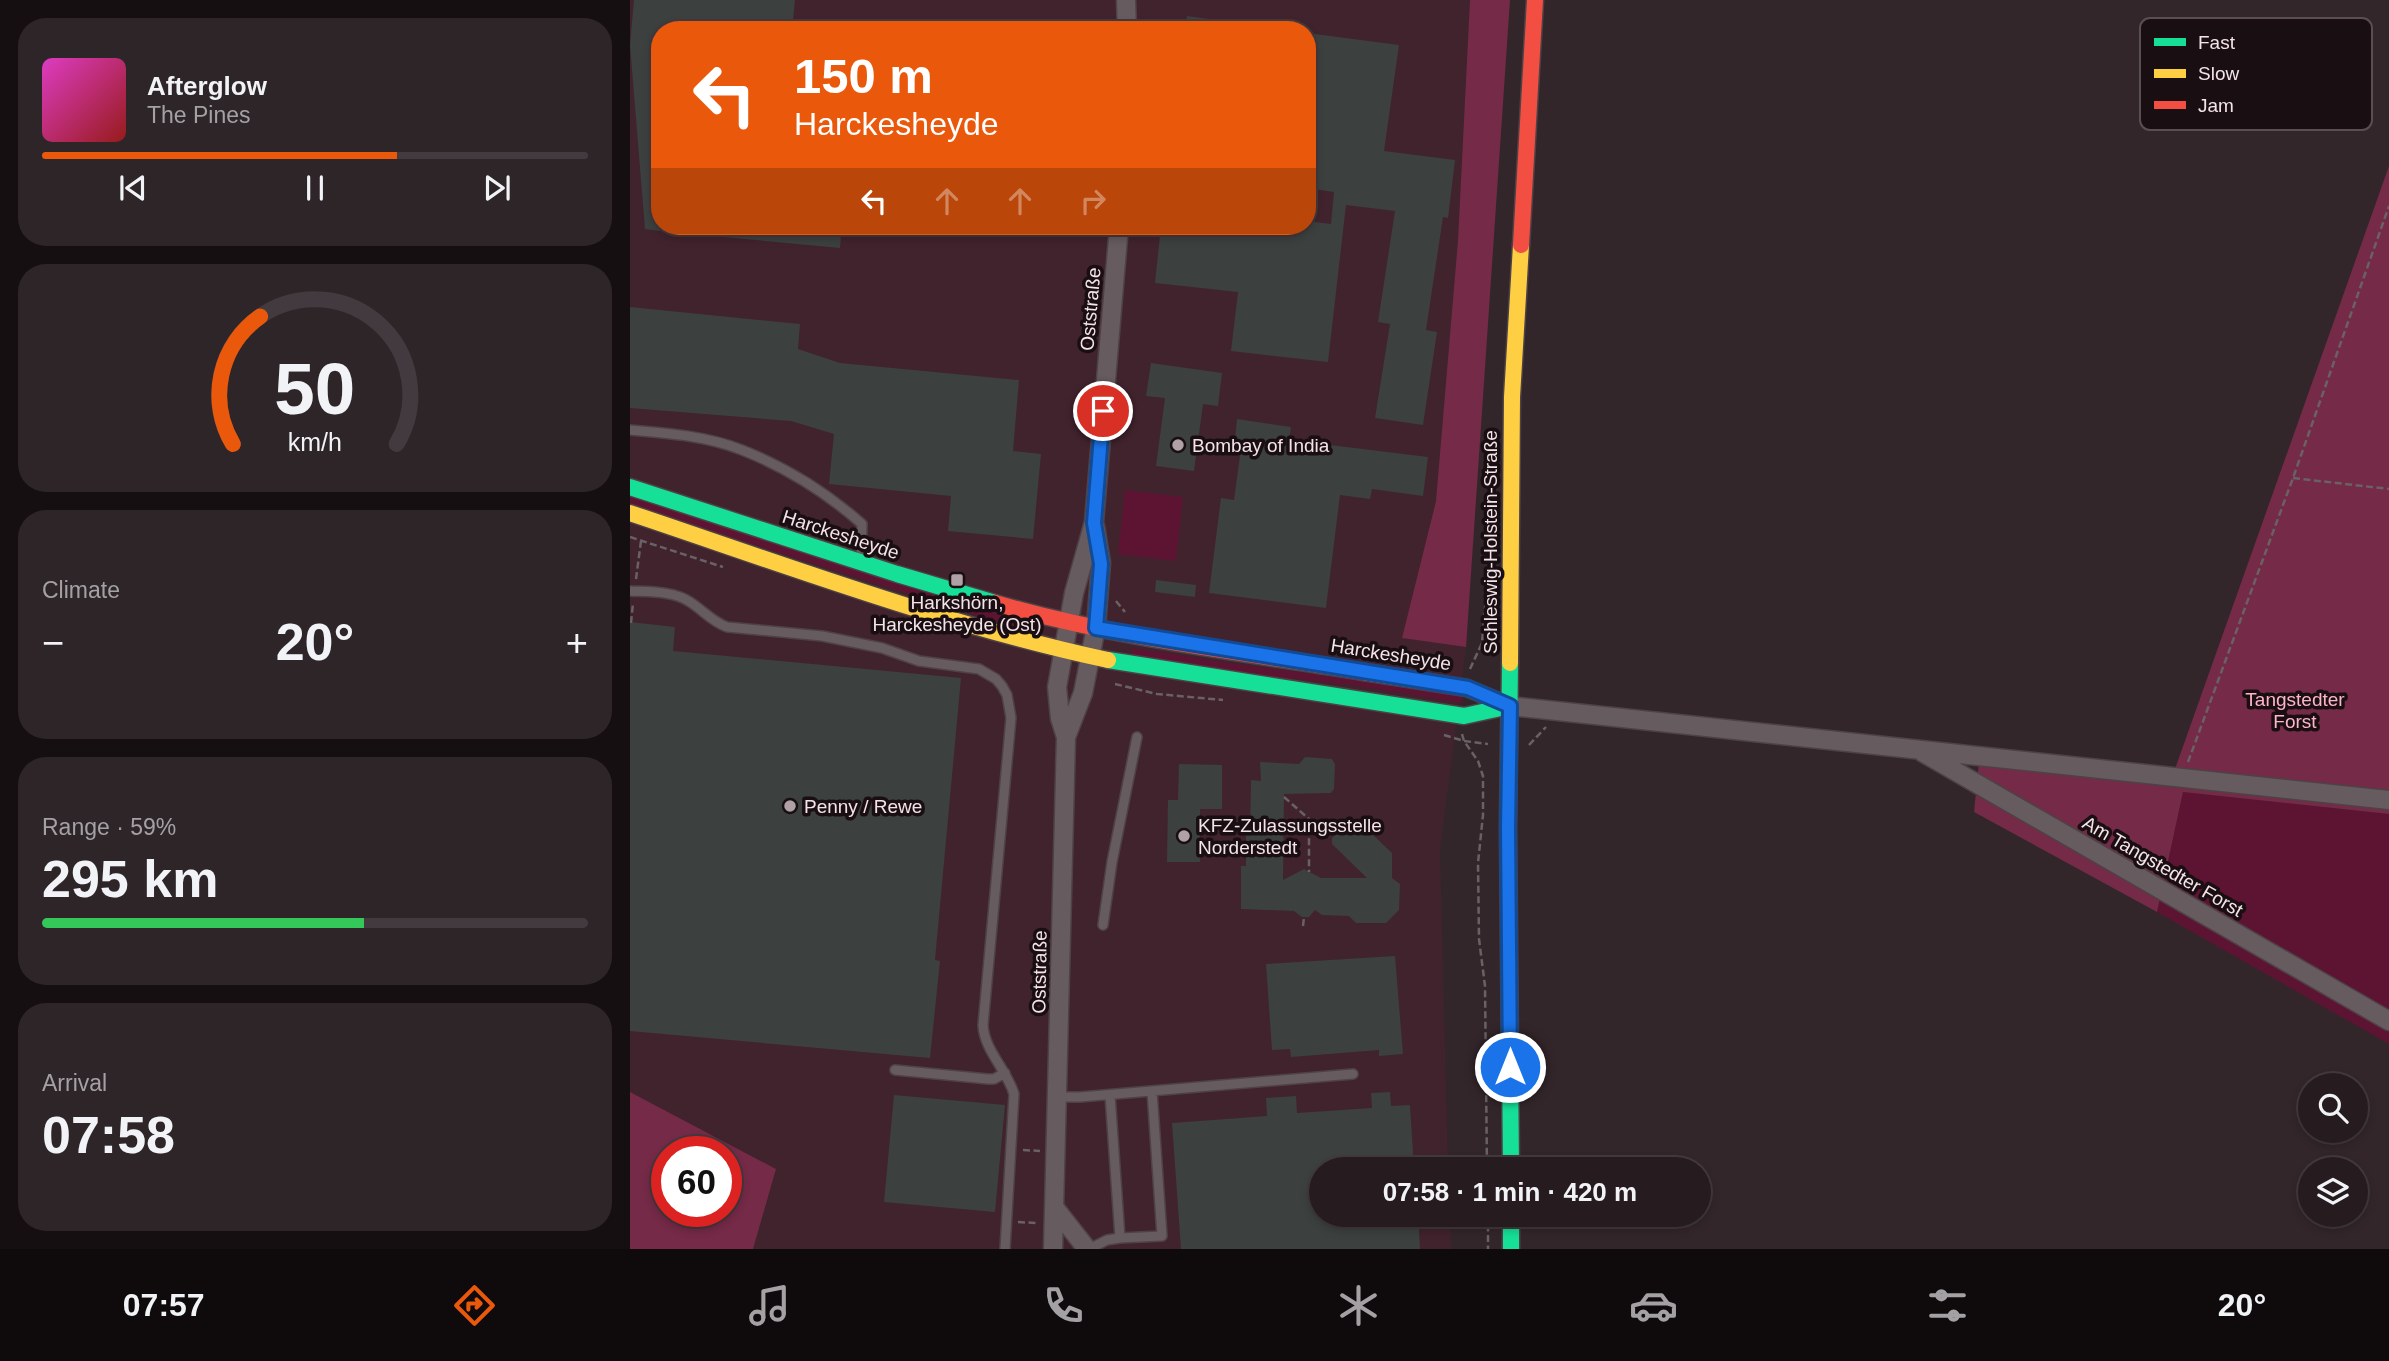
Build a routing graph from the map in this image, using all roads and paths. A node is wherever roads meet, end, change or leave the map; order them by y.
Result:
1 (1126, 0) edge
2 (1535, 0) edge
3 (1127, 21) edge
4 (2389, 206) edge
5 (1118, 235) edge
6 (630, 430) edge
7 (2293, 478) junction
8 (630, 487) edge
9 (2389, 489) edge
10 (630, 513) edge
11 (1094, 523) junction
12 (861, 562) junction
13 (630, 591) edge
14 (1112, 598) dead end
15 (1125, 618) dead end
16 (1068, 622) junction
17 (1096, 628) junction
18 (1063, 650) junction
19 (1090, 656) junction
20 (1510, 706) junction
21 (1572, 713) junction
22 (1066, 737) junction
23 (1137, 737) dead end
24 (1485, 744) dead end
25 (1522, 746) dead end
26 (1916, 748) junction
27 (2182, 777) junction
28 (1283, 797) dead end
29 (2389, 800) edge
30 (1309, 872) dead end
31 (1304, 917) dead end
32 (1103, 925) dead end
33 (1303, 926) dead end
34 (2389, 1021) edge
35 (895, 1070) dead end
36 (1005, 1073) junction
37 (1353, 1074) dead end
38 (1152, 1091) junction
39 (1110, 1095) junction
40 (1056, 1097) junction
41 (1011, 1149) junction
42 (1054, 1152) junction
43 (1487, 1157) edge
44 (1511, 1157) edge
45 (1054, 1216) junction
46 (1005, 1220) junction
47 (1488, 1227) edge
48 (1511, 1227) edge
49 (1120, 1238) junction
50 (1004, 1249) edge
51 (1053, 1249) edge
52 (1088, 1249) edge
53 (1488, 1249) edge
54 (1511, 1249) edge

1 - 3 street
2 - 20 main road, Schleswig-Holstein-Straße
4 - 7 path
5 - 11 street, Oststraße
6 - 12 lane
7 - 9 path
7 - 27 path
8 - 12 main road, Harckesheyde
10 - 18 main road
11 - 16 street, Oststraße
11 - 17 street, Oststraße
12 - 16 main road, Harckesheyde
13 - 36 lane
14 - 15 path
16 - 17 main road, Harckesheyde
16 - 18 street, Oststraße
17 - 19 street, Oststraße
17 - 20 main road, Harckesheyde
18 - 19 main road
18 - 22 street, Oststraße
19 - 20 main road
19 - 22 street, Oststraße
20 - 21 street, Am Tangstedter Forst
20 - 44 main road, Schleswig-Holstein-Straße
21 - 25 path
21 - 26 street, Am Tangstedter Forst
22 - 40 street, Oststraße
23 - 32 lane
24 - 43 path
26 - 27 street, Am Tangstedter Forst
26 - 34 street, Am Tangstedter Forst
27 - 29 street, Am Tangstedter Forst
28 - 30 path
31 - 33 path
35 - 36 lane
36 - 41 lane
37 - 38 lane
38 - 39 lane
38 - 49 lane
39 - 40 lane
39 - 49 lane
40 - 42 street, Oststraße
41 - 42 path
41 - 46 lane
42 - 45 street, Oststraße
45 - 46 path
45 - 51 street, Oststraße
45 - 52 street
46 - 50 lane
47 - 53 path
48 - 54 main road
49 - 52 lane

